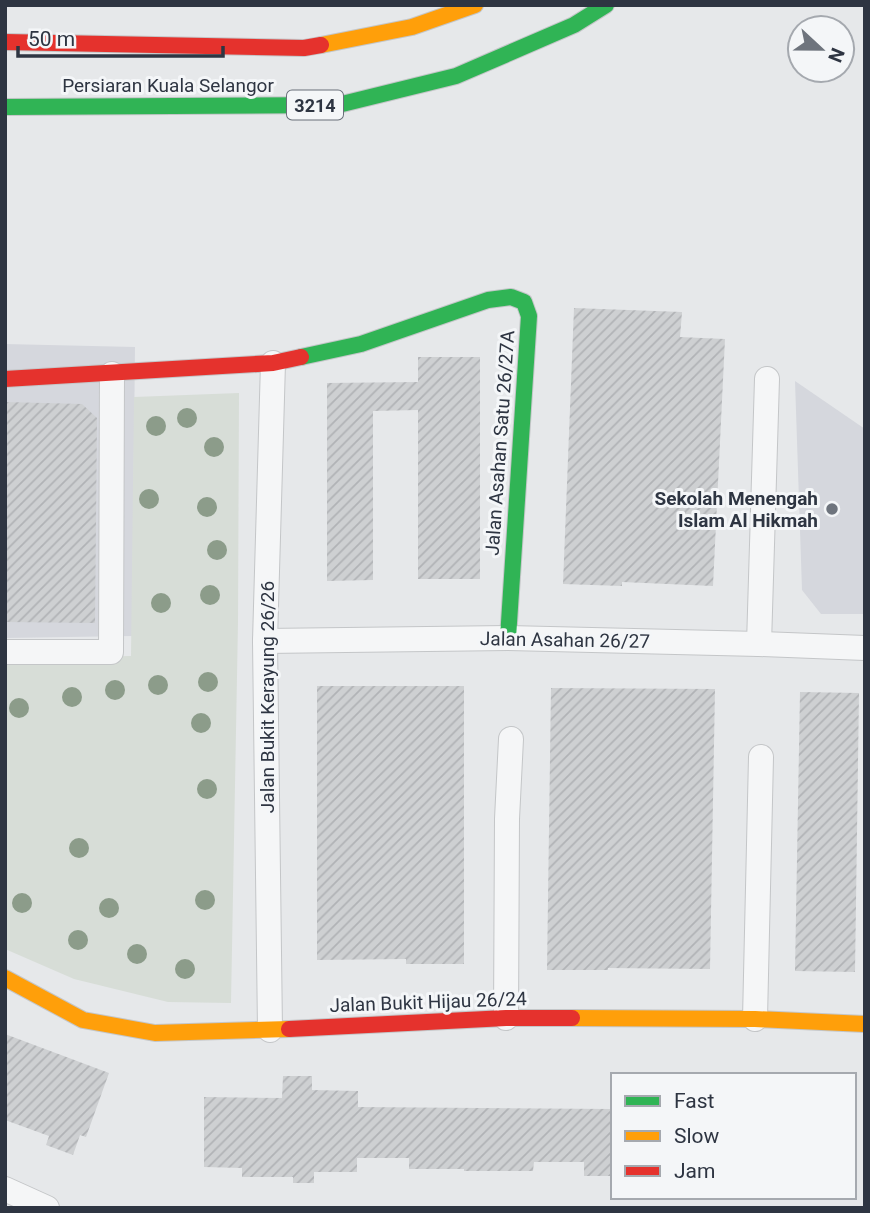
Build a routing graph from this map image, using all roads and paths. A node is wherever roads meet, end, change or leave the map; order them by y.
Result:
1 (475, 5) edge
2 (606, 5) edge
3 (5, 43) edge
4 (5, 107) edge
5 (273, 363) junction
6 (112, 374) junction
7 (5, 379) edge
8 (767, 379) dead end
9 (508, 638) junction
10 (265, 641) junction
11 (759, 643) junction
12 (865, 648) edge
13 (5, 652) edge
14 (511, 739) dead end
15 (761, 757) dead end
16 (5, 978) edge
17 (506, 1018) junction
18 (755, 1019) junction
19 (865, 1024) edge
20 (270, 1030) junction
21 (5, 1189) edge
22 (47, 1208) edge

1 - 3 street, Persiaran Kuala Selangor
2 - 4 street, Persiaran Kuala Selangor / 3214
5 - 6 street
5 - 9 street, Jalan Asahan Satu 26/27A
5 - 10 street, Jalan Bukit Kerayung 26/26
6 - 7 street
6 - 13 street
8 - 11 street
9 - 10 street, Jalan Asahan 26/27
9 - 11 street, Jalan Asahan 26/27
10 - 20 street, Jalan Bukit Kerayung 26/26
11 - 12 street, Jalan Asahan 26/27
14 - 17 street
15 - 18 street
16 - 20 street, Jalan Bukit Hijau 26/24
17 - 18 street, Jalan Bukit Hijau 26/24
17 - 20 street, Jalan Bukit Hijau 26/24
18 - 19 street, Jalan Bukit Hijau 26/24
21 - 22 street

